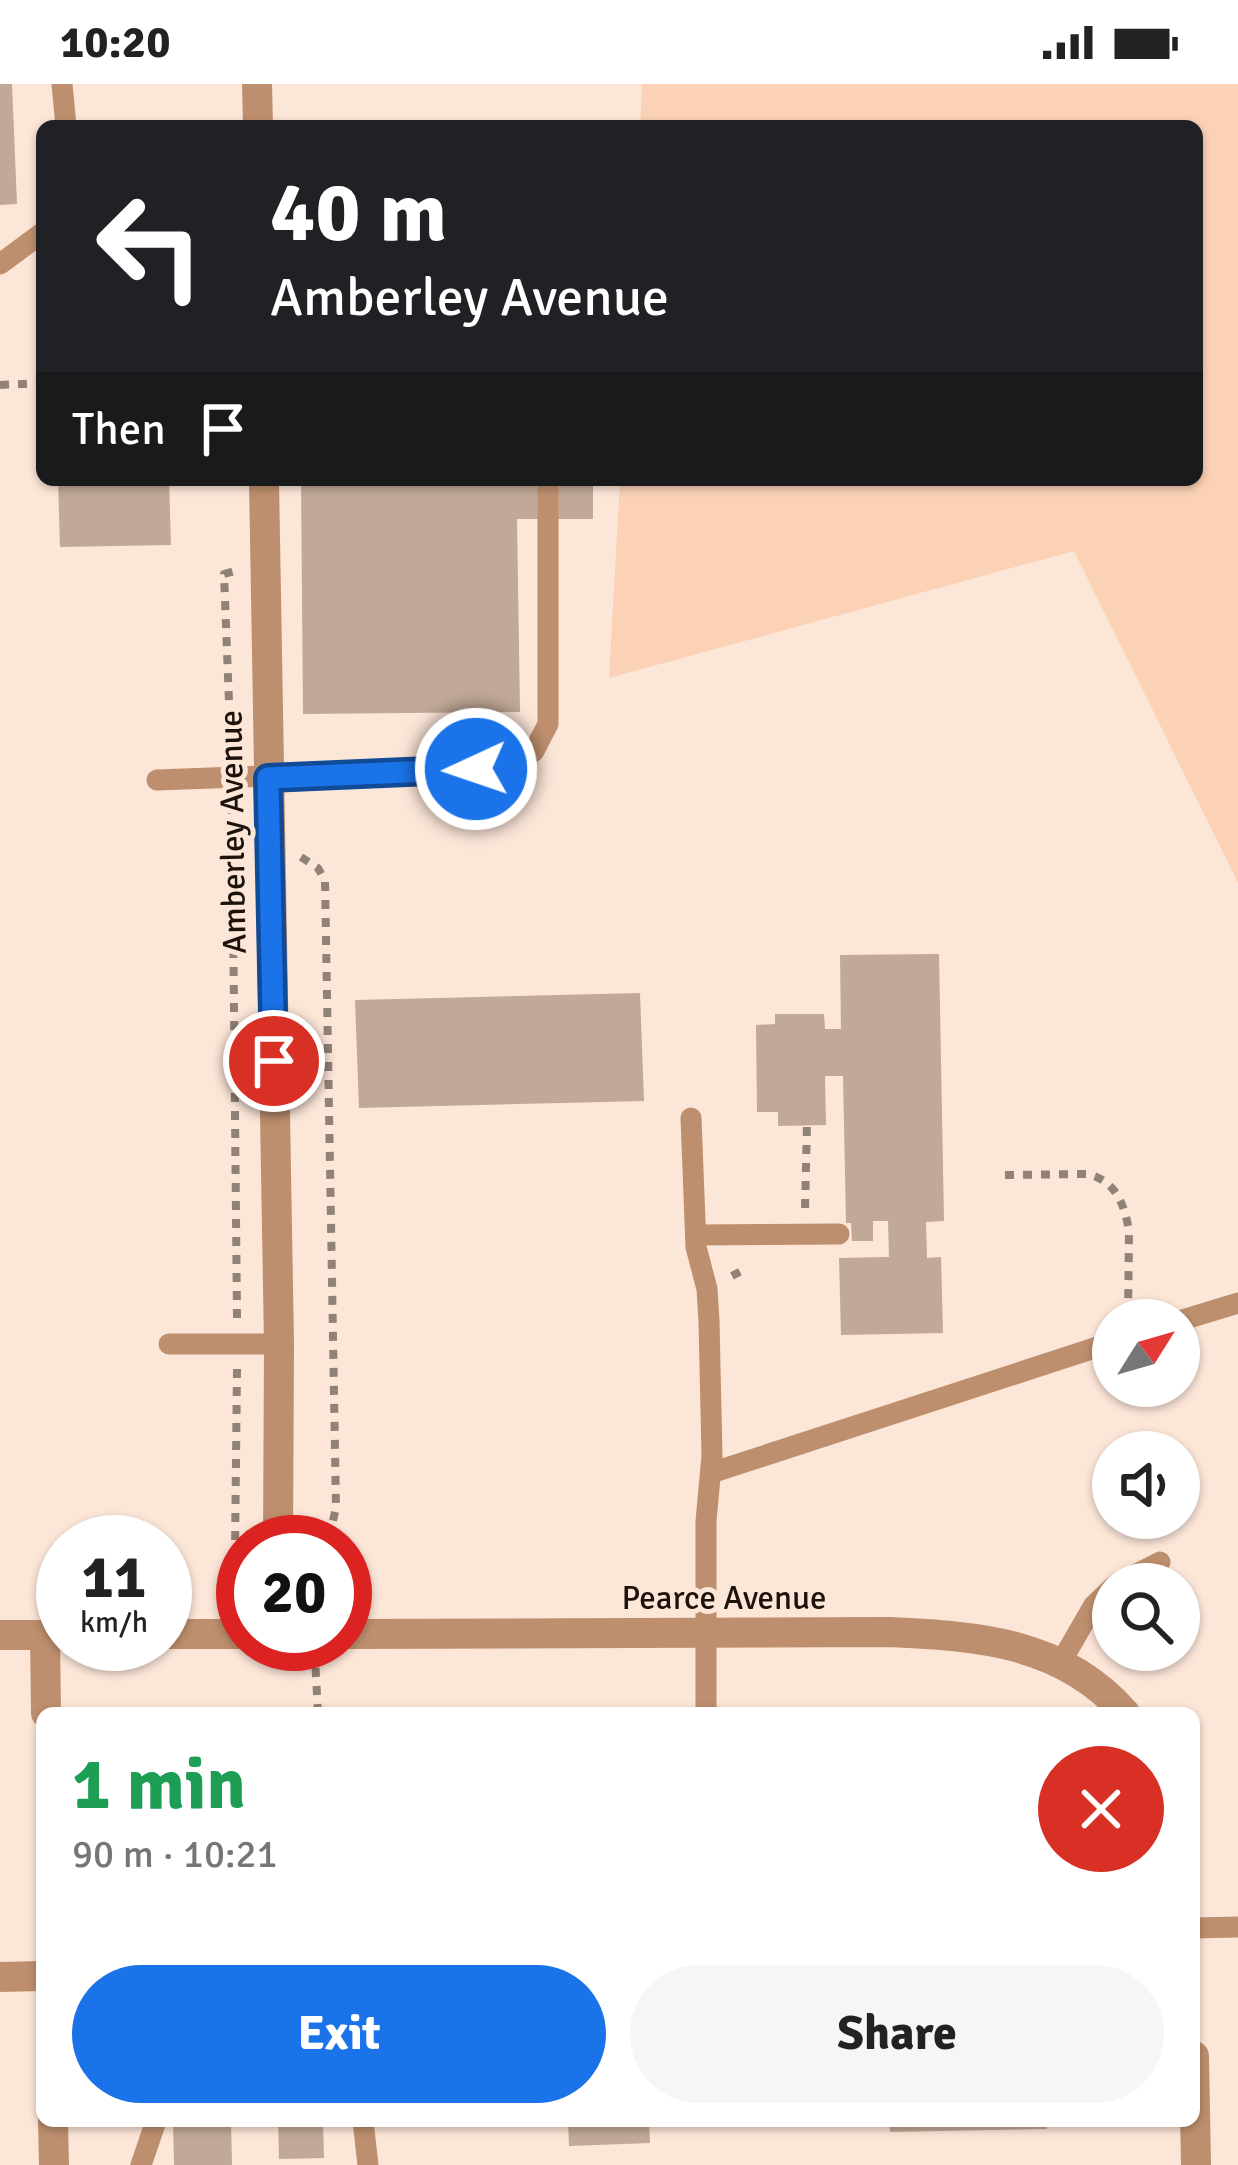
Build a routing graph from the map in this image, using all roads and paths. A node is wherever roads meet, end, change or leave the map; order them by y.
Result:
1 (62, 84) edge
2 (256, 84) edge
3 (65, 120) edge
4 (258, 120) edge
5 (36, 237) edge
6 (0, 263) edge
7 (36, 383) edge
8 (0, 385) edge
9 (264, 486) edge
10 (548, 486) edge
11 (245, 567) dead end
12 (232, 777) junction
13 (268, 778) junction
14 (157, 780) dead end
15 (291, 856) dead end
16 (692, 1118) dead end
17 (807, 1125) dead end
18 (1005, 1174) dead end
19 (804, 1234) junction
20 (839, 1234) dead end
21 (696, 1235) junction
22 (1128, 1299) edge
23 (1238, 1303) edge
24 (1200, 1315) edge
25 (237, 1343) junction
26 (169, 1344) dead end
27 (279, 1344) junction
28 (1092, 1349) edge
29 (711, 1473) junction
30 (235, 1515) edge
31 (278, 1515) edge
32 (334, 1515) edge
33 (1092, 1608) edge
34 (372, 1634) edge
35 (707, 1634) junction
36 (0, 1635) edge
37 (36, 1635) edge
38 (1060, 1662) junction
39 (50, 1671) edge
40 (47, 1707) edge
41 (706, 1707) edge
42 (1119, 1707) edge
43 (1238, 1927) edge
44 (1200, 1928) edge
45 (36, 1976) edge
46 (0, 1977) edge
47 (53, 2127) edge
48 (154, 2127) edge
49 (364, 2127) edge
50 (1192, 2127) edge
51 (54, 2165) edge
52 (141, 2165) edge
53 (368, 2165) edge
54 (1196, 2165) edge

1 - 3 lane
2 - 4 street
5 - 6 lane
7 - 8 path
9 - 13 street, Amberley Avenue
10 - 13 lane
11 - 12 path
12 - 13 lane
12 - 14 lane
12 - 25 path
13 - 27 street, Amberley Avenue
15 - 32 path
16 - 21 lane
17 - 19 path
18 - 22 path
19 - 20 lane
19 - 21 lane
21 - 29 lane
23 - 24 lane
25 - 26 lane
25 - 27 lane
25 - 30 path
27 - 31 street, Amberley Avenue
28 - 29 lane
29 - 35 lane
33 - 38 lane
34 - 35 street, Pearce Avenue
35 - 38 street, Pearce Avenue
35 - 41 lane
36 - 37 street
38 - 42 street, Pearce Avenue
39 - 40 street
43 - 44 lane
45 - 46 street
47 - 51 street
48 - 52 lane
49 - 53 lane
50 - 54 street

